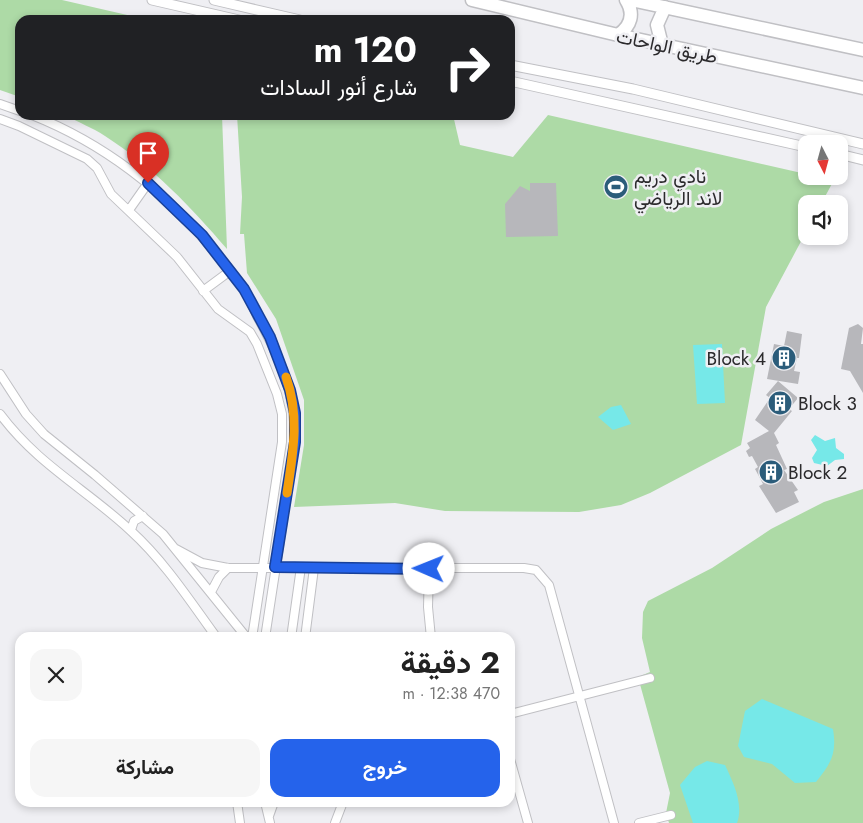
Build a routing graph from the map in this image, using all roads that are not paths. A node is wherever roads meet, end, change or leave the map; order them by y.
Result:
1 (152, 0) edge
2 (214, 0) edge
3 (472, 0) edge
4 (626, 0) edge
5 (631, 0) edge
6 (665, 8) junction
7 (217, 15) edge
8 (278, 15) edge
9 (618, 35) junction
10 (662, 44) junction
11 (863, 50) edge
12 (515, 66) edge
13 (515, 82) edge
14 (863, 88) edge
15 (633, 89) junction
16 (646, 92) junction
17 (0, 104) edge
18 (629, 108) junction
19 (15, 109) edge
20 (643, 111) junction
21 (0, 119) edge
22 (45, 120) edge
23 (863, 144) edge
24 (798, 145) edge
25 (848, 156) edge
26 (863, 160) edge
27 (148, 183) junction
28 (129, 210) junction
29 (230, 271) junction
30 (203, 291) junction
31 (0, 374) edge
32 (0, 414) edge
33 (143, 516) junction
34 (131, 530) junction
35 (176, 549) junction
36 (275, 567) junction
37 (301, 567) junction
38 (228, 568) junction
39 (262, 568) junction
40 (314, 568) junction
41 (429, 569) junction
42 (211, 592) junction
43 (213, 632) edge
44 (242, 632) edge
45 (253, 632) edge
46 (266, 632) edge
47 (292, 632) edge
48 (306, 632) edge
49 (430, 632) edge
50 (650, 678) dead end
51 (579, 696) junction
52 (515, 713) edge
53 (515, 777) edge
54 (237, 807) edge
55 (273, 807) edge
56 (340, 807) edge
57 (671, 815) dead end
58 (269, 819) edge
59 (615, 822) edge
60 (240, 823) edge
61 (335, 823) edge
62 (528, 823) edge
63 (605, 823) edge
64 (639, 823) edge

1 - 7 street
2 - 8 street
3 - 9 highway, طريق الواحات
4 - 9 highway
5 - 6 highway, طريق الواحات
6 - 10 highway
6 - 11 highway, طريق الواحات
9 - 10 highway, طريق الواحات
10 - 14 highway, طريق الواحات
12 - 15 street
13 - 18 street
15 - 16 street
15 - 18 street
16 - 20 street
16 - 23 street
17 - 19 street
18 - 20 street
20 - 24 street
21 - 28 street
22 - 27 street
25 - 26 street
27 - 28 street
27 - 29 street
28 - 30 street
29 - 30 street
29 - 36 street
30 - 39 street
31 - 33 street
32 - 34 street
33 - 34 street
33 - 35 street
34 - 43 street
35 - 38 street
35 - 42 street
36 - 37 street
36 - 39 street
36 - 46 street
37 - 40 street
37 - 47 street
38 - 39 street
38 - 42 street
39 - 45 street
40 - 41 street
40 - 48 street
41 - 49 street
41 - 51 street
42 - 44 street
50 - 51 street
51 - 52 street
51 - 59 street
53 - 62 street
54 - 60 street
55 - 58 street
56 - 61 street
57 - 64 street
59 - 63 street

